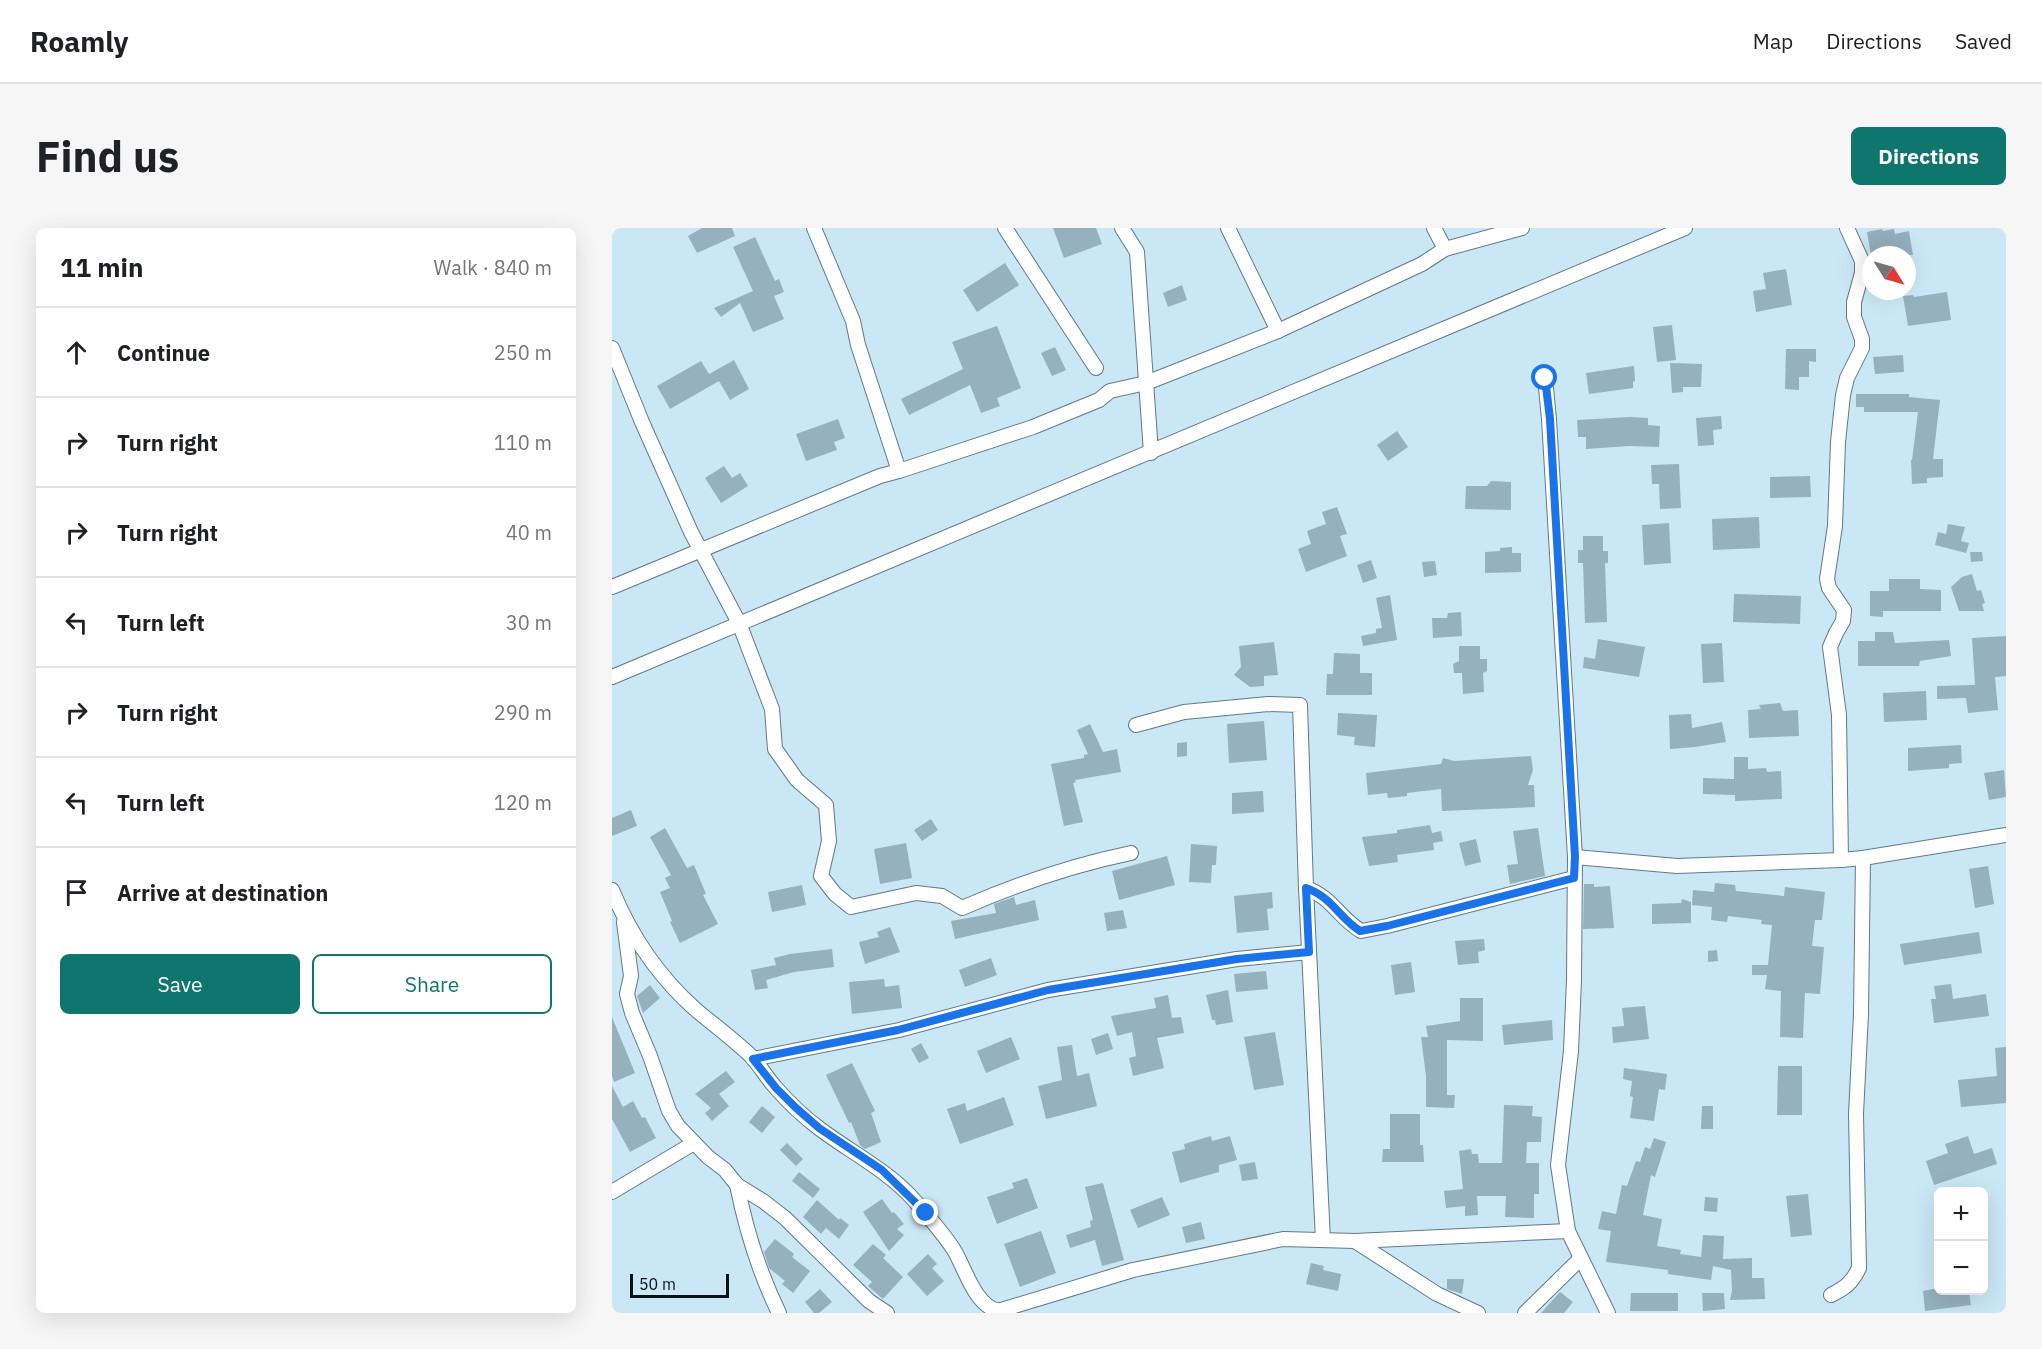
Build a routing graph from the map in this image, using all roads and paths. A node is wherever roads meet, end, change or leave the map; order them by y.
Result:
1 (814, 228) edge
2 (1005, 228) edge
3 (1122, 228) edge
4 (1228, 228) edge
5 (1434, 228) edge
6 (1522, 228) edge
7 (1685, 228) edge
8 (1847, 228) edge
9 (1445, 249) junction
10 (1278, 331) junction
11 (612, 348) edge
12 (1096, 368) dead end
13 (1545, 378) dead end
14 (1146, 383) junction
15 (1151, 453) junction
16 (899, 471) junction
17 (701, 549) junction
18 (612, 587) edge
19 (739, 623) junction
20 (612, 677) edge
21 (1136, 725) dead end
22 (2006, 835) edge
23 (1131, 853) dead end
24 (1575, 857) junction
25 (1863, 858) junction
26 (1841, 860) junction
27 (1574, 878) junction
28 (1306, 888) junction
29 (612, 890) edge
30 (624, 920) junction
31 (1309, 952) junction
32 (645, 953) junction
33 (631, 976) junction
34 (753, 1059) junction
35 (694, 1143) junction
36 (737, 1185) junction
37 (612, 1192) edge
38 (1568, 1231) junction
39 (1323, 1240) junction
40 (1354, 1241) junction
41 (1581, 1258) junction
42 (1831, 1295) dead end
43 (779, 1313) edge
44 (887, 1313) edge
45 (1478, 1313) edge
46 (1525, 1313) edge
47 (1608, 1313) edge

1 - 16 street
2 - 12 street
3 - 14 street
4 - 10 street
5 - 9 street
6 - 9 street
7 - 15 street
8 - 26 street
9 - 10 street
10 - 14 street
11 - 17 street
13 - 24 street
14 - 15 street
14 - 16 street
15 - 19 street
16 - 17 street
17 - 18 street
17 - 19 street
19 - 20 street
19 - 23 street
21 - 28 street
22 - 25 street
24 - 26 street
24 - 27 street
25 - 26 street
25 - 42 street
27 - 28 street
27 - 38 street
28 - 31 street
29 - 30 street
30 - 32 street
30 - 33 street
31 - 34 street
31 - 39 street
32 - 33 street
32 - 34 street
33 - 35 street
34 - 39 street
35 - 36 street
35 - 37 street
36 - 43 street
36 - 44 street
38 - 40 street
38 - 41 street
39 - 40 street
40 - 45 street
41 - 46 street
41 - 47 street

